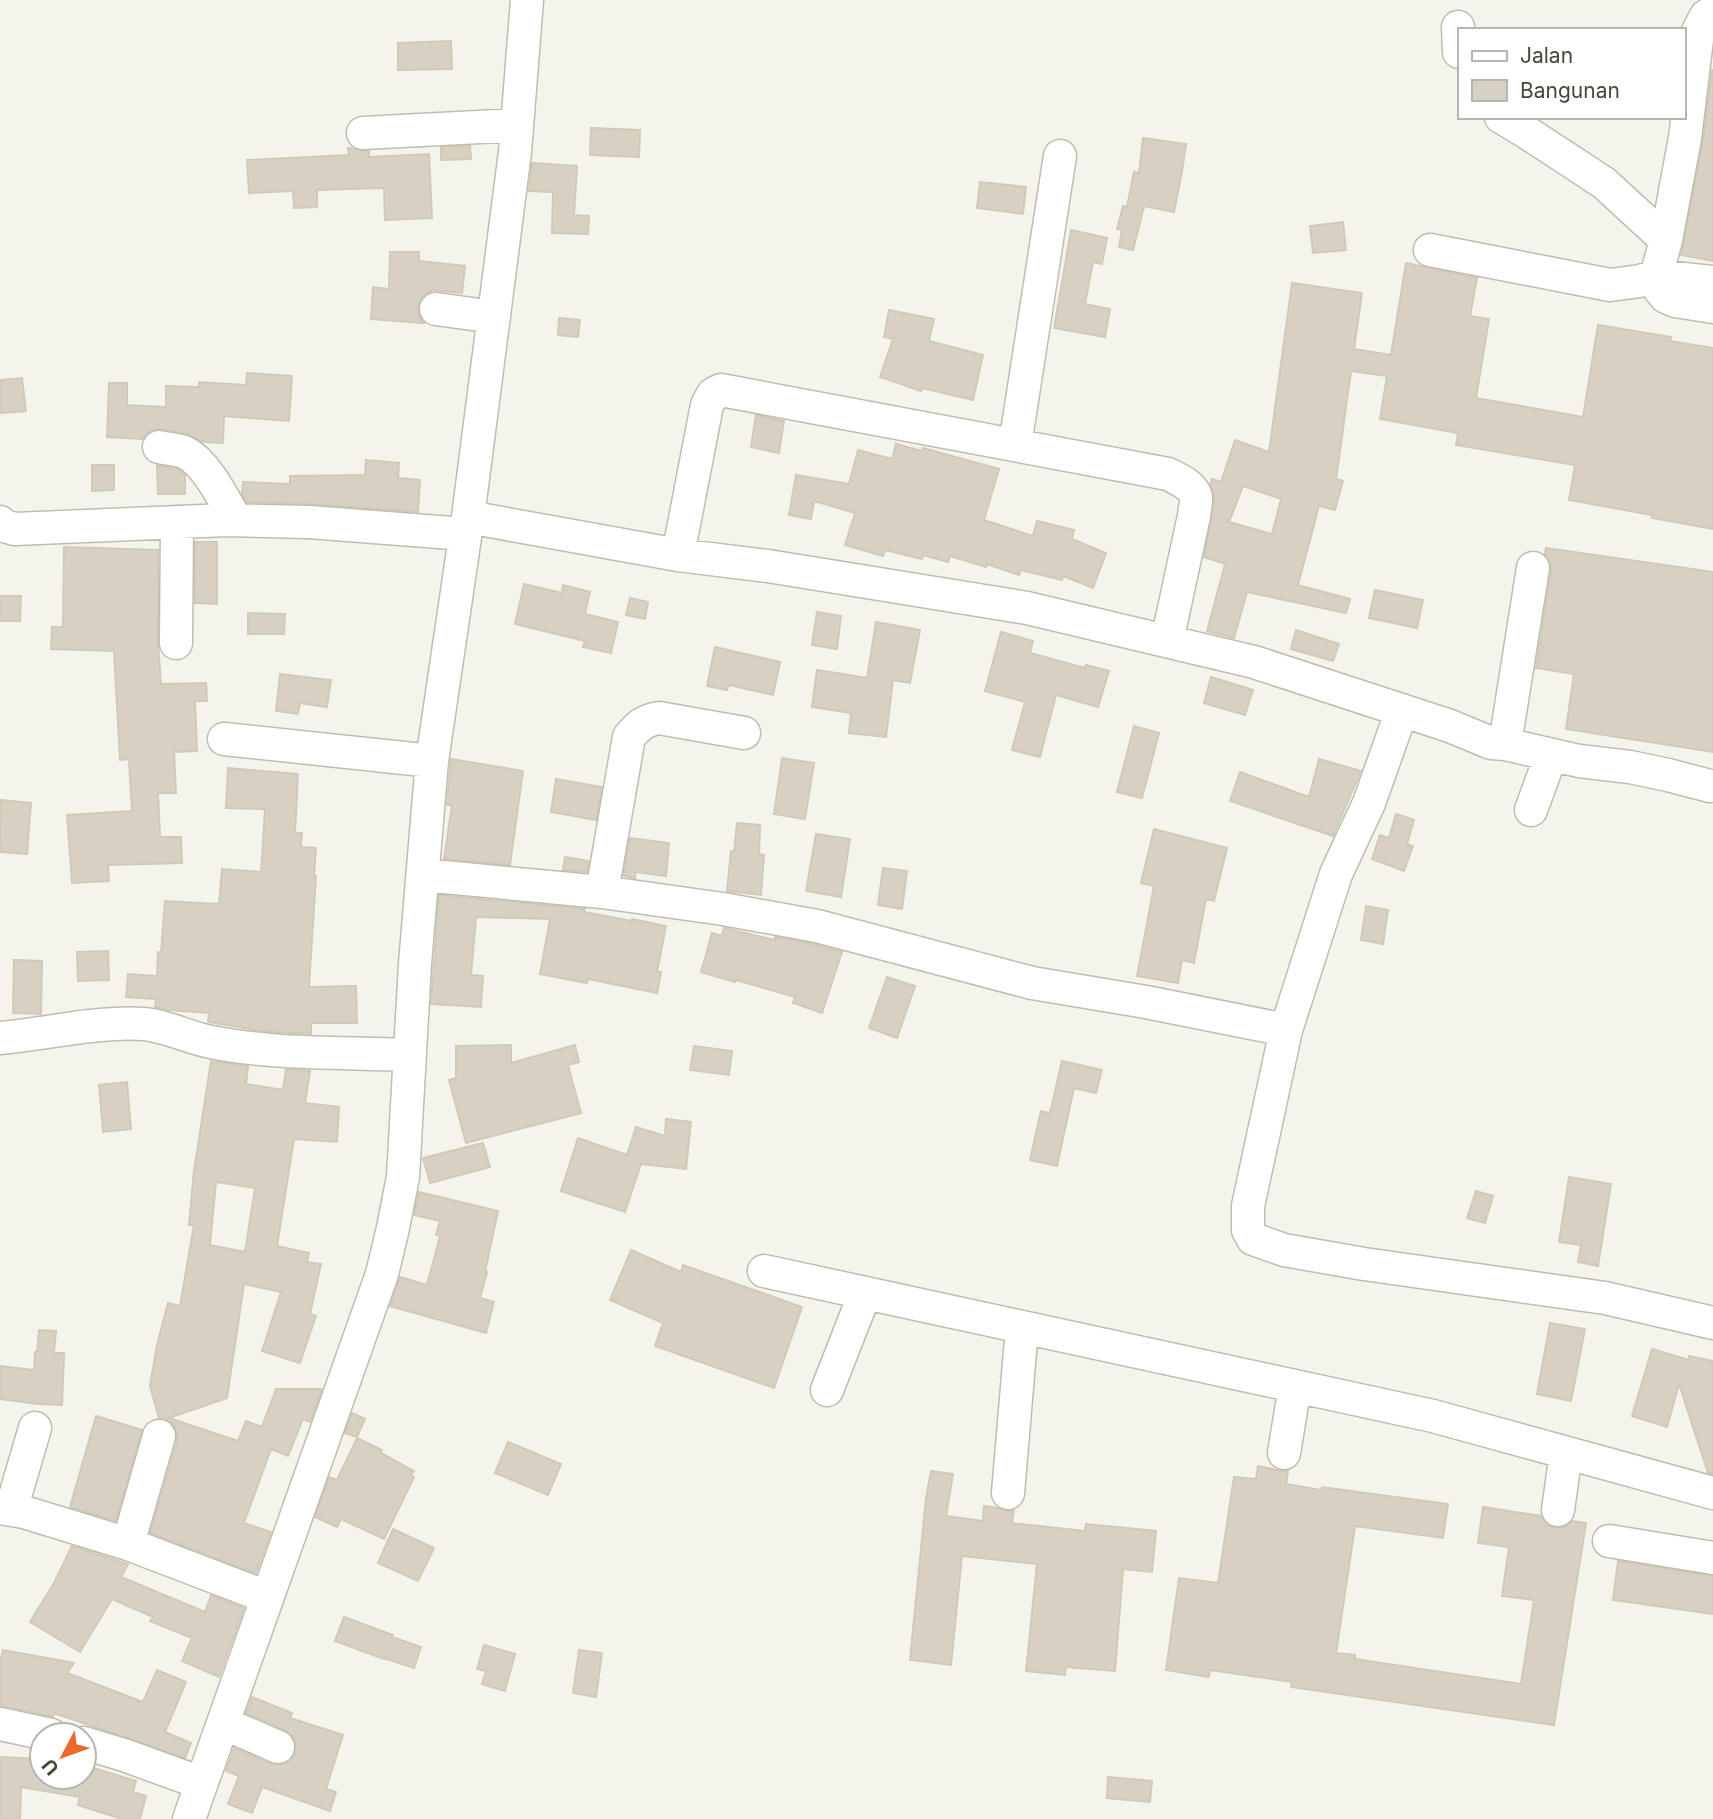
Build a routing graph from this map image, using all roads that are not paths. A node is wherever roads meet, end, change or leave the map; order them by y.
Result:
1 (527, 0) edge
2 (1713, 12) edge
3 (1504, 119) edge
4 (517, 125) junction
5 (363, 133) dead end
6 (1060, 156) dead end
7 (1666, 240) junction
8 (1430, 250) dead end
9 (1656, 276) junction
10 (1713, 282) edge
11 (1713, 307) edge
12 (436, 309) dead end
13 (494, 317) junction
14 (1015, 445) junction
15 (159, 447) dead end
16 (236, 520) junction
17 (0, 522) edge
18 (177, 522) junction
19 (467, 526) junction
20 (678, 555) junction
21 (1534, 568) dead end
22 (1167, 641) junction
23 (176, 643) dead end
24 (1402, 710) junction
25 (744, 733) dead end
26 (223, 738) dead end
27 (1505, 744) junction
28 (1551, 754) junction
29 (432, 761) junction
30 (1710, 786) dead end
31 (1531, 810) dead end
32 (423, 875) junction
33 (602, 892) junction
34 (1286, 1030) junction
35 (0, 1038) edge
36 (409, 1055) junction
37 (764, 1271) dead end
38 (865, 1293) junction
39 (1713, 1323) edge
40 (1022, 1328) junction
41 (1294, 1387) junction
42 (827, 1390) dead end
43 (35, 1428) dead end
44 (159, 1436) dead end
45 (1284, 1453) dead end
46 (1566, 1453) junction
47 (1008, 1493) dead end
48 (1713, 1493) edge
49 (6, 1509) edge
50 (1558, 1510) dead end
51 (1609, 1541) dead end
52 (128, 1544) junction
53 (1713, 1558) edge
54 (267, 1597) junction
55 (223, 1723) junction
56 (0, 1724) edge
57 (28, 1730) edge
58 (278, 1746) dead end
59 (98, 1747) edge
60 (201, 1783) junction
61 (189, 1819) edge

1 - 4 street
2 - 7 street
3 - 7 street
4 - 5 street
4 - 13 street
6 - 14 street
7 - 9 street
8 - 9 street
9 - 10 street
9 - 11 street
12 - 13 street
13 - 19 street
14 - 20 street
14 - 22 street
15 - 16 street
16 - 18 street
16 - 19 street
17 - 18 street
18 - 23 street
19 - 20 street
19 - 29 street
20 - 22 street
21 - 27 street
22 - 24 street
24 - 27 street
24 - 34 street
25 - 33 street
26 - 29 street
27 - 28 street
28 - 30 street
28 - 31 street
29 - 32 street
32 - 33 street
32 - 36 street
33 - 34 street
34 - 39 street
35 - 36 street
36 - 54 street
37 - 38 street
38 - 40 street
38 - 42 street
40 - 41 street
40 - 47 street
41 - 45 street
41 - 46 street
43 - 49 street
44 - 52 street
46 - 48 street
46 - 50 street
49 - 52 street
51 - 53 street
52 - 54 street
54 - 55 street
55 - 58 street
55 - 60 street
56 - 57 street
59 - 60 street
60 - 61 street

